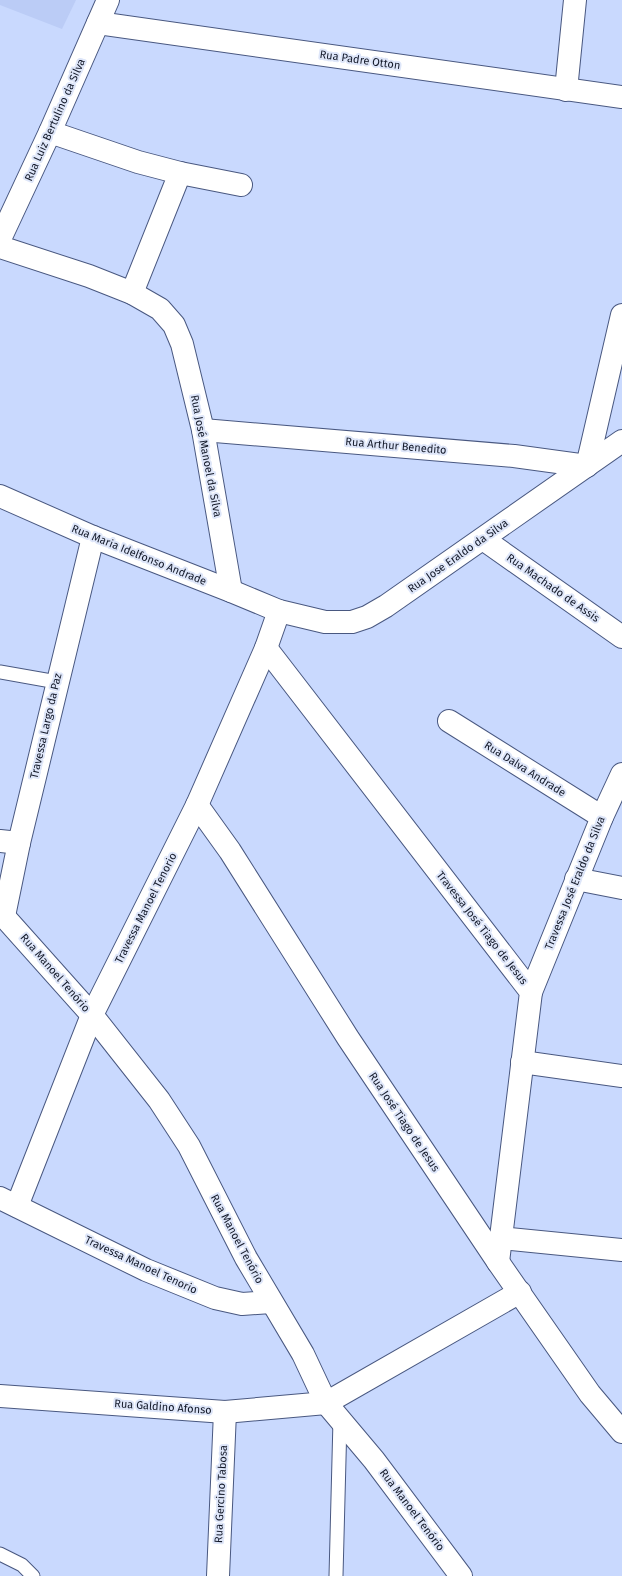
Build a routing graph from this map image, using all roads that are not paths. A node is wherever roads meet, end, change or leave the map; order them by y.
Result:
1 (108, 0) edge
2 (576, 0) edge
3 (98, 23) junction
4 (566, 90) junction
5 (622, 97) edge
6 (50, 132) junction
7 (180, 173) junction
8 (241, 185) dead end
9 (0, 239) edge
10 (0, 247) edge
11 (132, 293) junction
12 (622, 315) edge
13 (204, 430) junction
14 (622, 441) edge
15 (588, 466) junction
16 (0, 496) edge
17 (93, 538) junction
18 (483, 539) junction
19 (230, 590) junction
20 (278, 611) junction
21 (622, 638) edge
22 (266, 648) junction
23 (0, 672) edge
24 (57, 682) junction
25 (449, 721) dead end
26 (622, 774) edge
27 (197, 805) junction
28 (602, 817) junction
29 (9, 842) edge
30 (576, 879) junction
31 (622, 888) edge
32 (2, 914) edge
33 (531, 992) junction
34 (92, 1015) junction
35 (522, 1062) junction
36 (622, 1076) edge
37 (8, 1202) edge
38 (500, 1238) junction
39 (622, 1250) edge
40 (498, 1262) junction
41 (520, 1292) junction
42 (271, 1302) junction
43 (0, 1396) edge
44 (326, 1403) junction
45 (225, 1412) junction
46 (340, 1419) junction
47 (622, 1432) edge
48 (0, 1554) edge
49 (34, 1576) edge
50 (218, 1576) edge
51 (336, 1576) edge
52 (461, 1576) edge

1 - 3 street, Rua Luiz Bertulino da Silva
2 - 4 street
3 - 4 street, Rua Padre Otton
3 - 6 street, Rua Luiz Bertulino da Silva
4 - 5 street, Rua Padre Otton
6 - 7 street
6 - 9 street, Rua Luiz Bertulino da Silva
7 - 8 street
7 - 11 street
10 - 11 street, Rua José Manoel da Silva
11 - 13 street, Rua José Manoel da Silva
12 - 15 street
13 - 15 street, Rua Arthur Benedito
13 - 19 street, Rua José Manoel da Silva
14 - 15 street, Rua Jose Eraldo da Silva
15 - 18 street, Rua Jose Eraldo da Silva
16 - 17 street, Rua Maria Idelfonso Andrade
17 - 19 street, Rua Maria Idelfonso Andrade
17 - 24 street, Travessa Largo da Paz
18 - 20 street, Rua Jose Eraldo da Silva
18 - 21 street, Rua Machado de Assis
19 - 20 street, Rua Maria Idelfonso Andrade
20 - 22 street, Travessa Manoel Tenorio
22 - 27 street, Travessa Manoel Tenorio
22 - 33 street, Travessa José Tiago de Jesus
23 - 24 lane
24 - 29 street, Travessa Largo da Paz
25 - 28 street, Rua Dalva Andrade
26 - 28 street, Travessa José Eraldo da Silva
27 - 34 street, Travessa Manoel Tenorio
27 - 40 street, Rua José Tiago de Jesus
28 - 30 street, Travessa José Eraldo da Silva
29 - 32 street, Travessa Largo da Paz
30 - 31 street
30 - 33 street, Travessa José Eraldo da Silva
32 - 34 street, Rua Manoel Tenório
33 - 35 street, Travessa José Tiago de Jesus
34 - 37 street, Travessa Manoel Tenorio
34 - 42 street, Rua Manoel Tenório
35 - 36 street
35 - 38 street, Travessa José Tiago de Jesus
37 - 42 street, Travessa Manoel Tenorio
38 - 39 street
38 - 40 street, Travessa José Tiago de Jesus
40 - 41 street, Rua José Tiago de Jesus
41 - 44 street
41 - 47 street, Rua José Tiago de Jesus
42 - 44 street, Rua Manoel Tenório
43 - 45 street, Rua Galdino Afonso
44 - 45 street, Rua Galdino Afonso
44 - 46 street, Rua Manoel Tenório
45 - 50 street, Rua Gercino Tabosa
46 - 51 lane
46 - 52 street, Rua Manoel Tenório
48 - 49 lane

